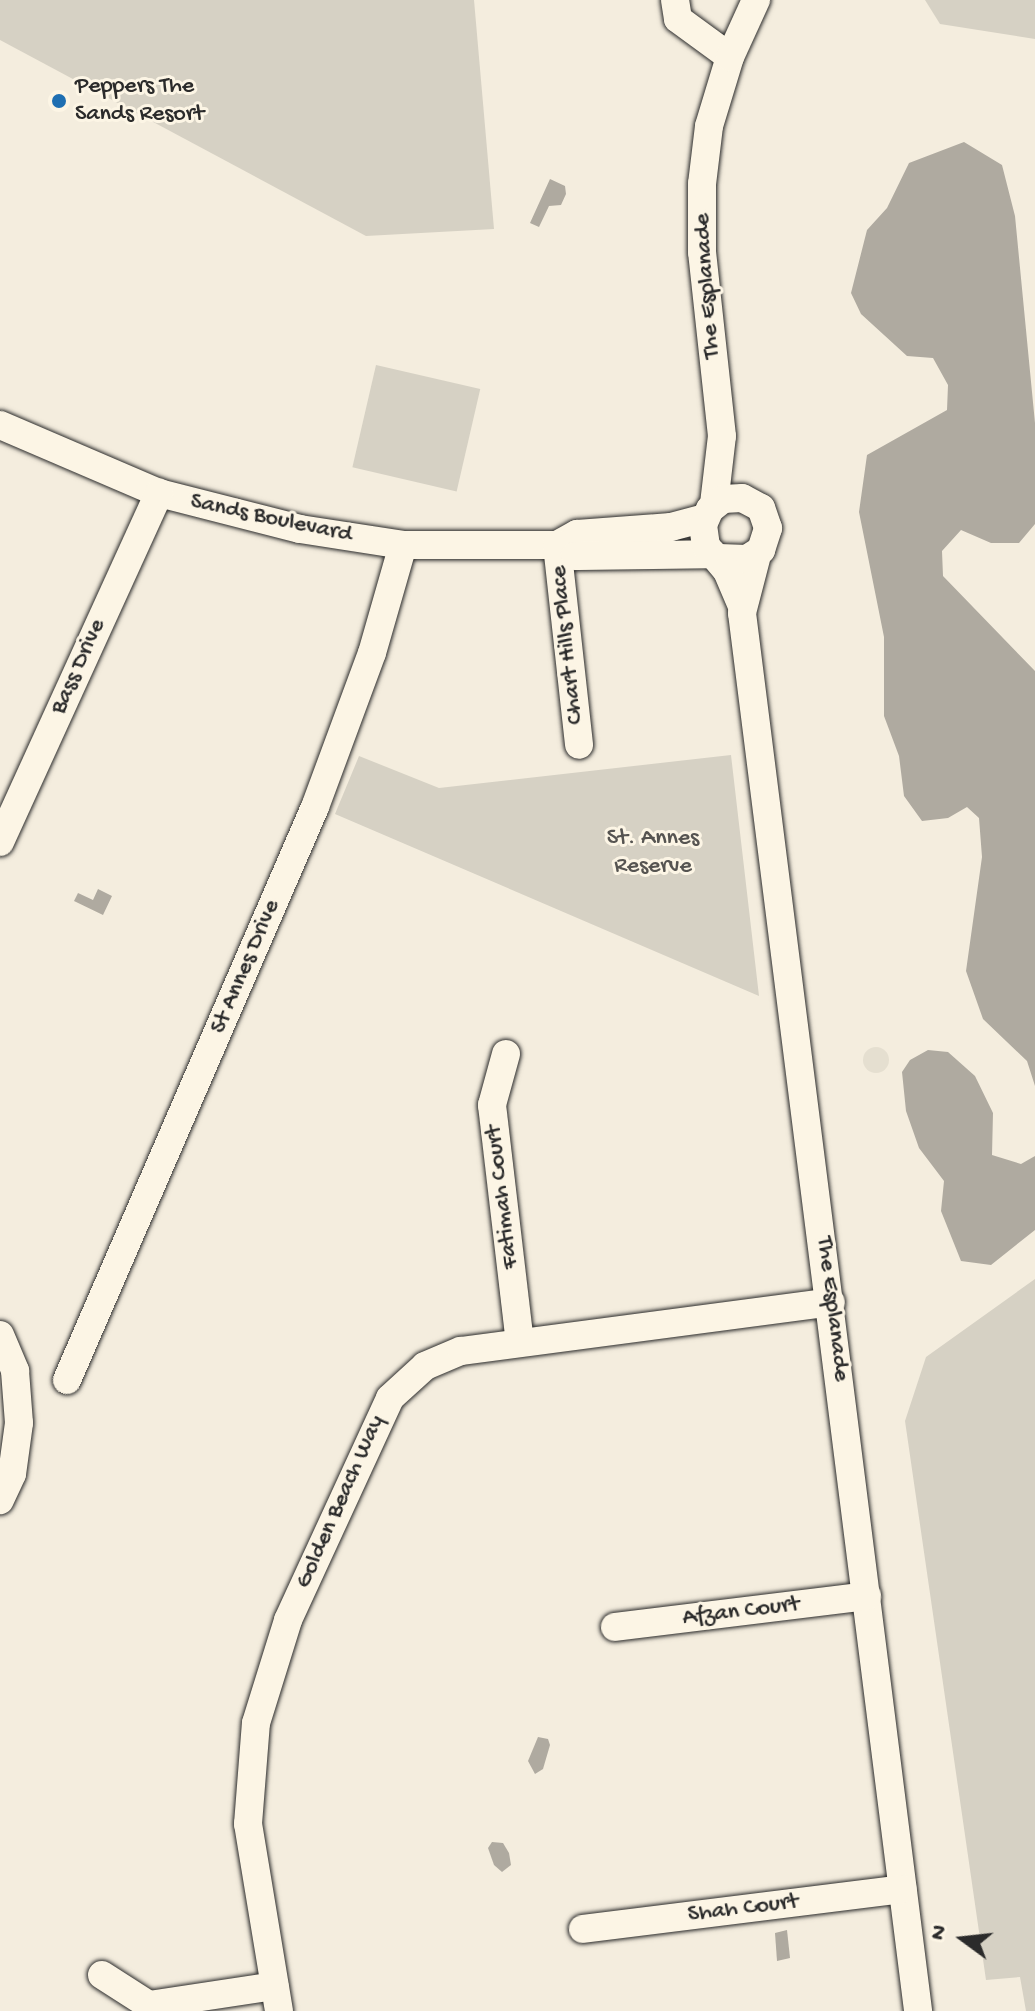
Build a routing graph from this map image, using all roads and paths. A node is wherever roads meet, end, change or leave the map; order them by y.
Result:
1 (675, 0) edge
2 (756, 0) edge
3 (730, 57) junction
4 (0, 425) edge
5 (722, 436) junction
6 (159, 493) junction
7 (751, 502) junction
8 (710, 511) junction
9 (403, 545) junction
10 (557, 545) junction
11 (757, 555) junction
12 (716, 556) junction
13 (742, 607) junction
14 (579, 745) dead end
15 (0, 842) edge
16 (506, 1054) dead end
17 (831, 1302) junction
18 (0, 1335) edge
19 (520, 1342) junction
20 (67, 1380) dead end
21 (0, 1500) edge
22 (867, 1596) junction
23 (615, 1627) dead end
24 (903, 1889) junction
25 (583, 1929) dead end
26 (102, 1975) dead end
27 (277, 1998) edge
28 (143, 2008) edge
29 (918, 2011) edge

1 - 3 street
2 - 3 street, The Esplanade
3 - 5 street, The Esplanade
4 - 6 street, Sands Boulevard
5 - 7 street, The Esplanade
5 - 8 street, The Esplanade
6 - 9 street, Sands Boulevard
6 - 15 street, Bass Drive
7 - 8 street
7 - 11 street, The Esplanade
8 - 10 street, Sands Boulevard
8 - 12 street, The Esplanade
9 - 10 street, Sands Boulevard
9 - 20 street, St Annes Drive
10 - 12 street, Sands Boulevard
10 - 14 street, Chart Hills Place
11 - 12 street
11 - 13 street, The Esplanade
12 - 13 street, The Esplanade
13 - 17 street, The Esplanade
16 - 19 street, Fatimah Court
17 - 19 street, Golden Beach Way
17 - 22 street, The Esplanade
18 - 21 street
19 - 27 street, Golden Beach Way
22 - 23 street, Afzan Court
22 - 24 street, The Esplanade
24 - 25 street, Shah Court
24 - 29 street, The Esplanade
26 - 28 street
27 - 28 street

